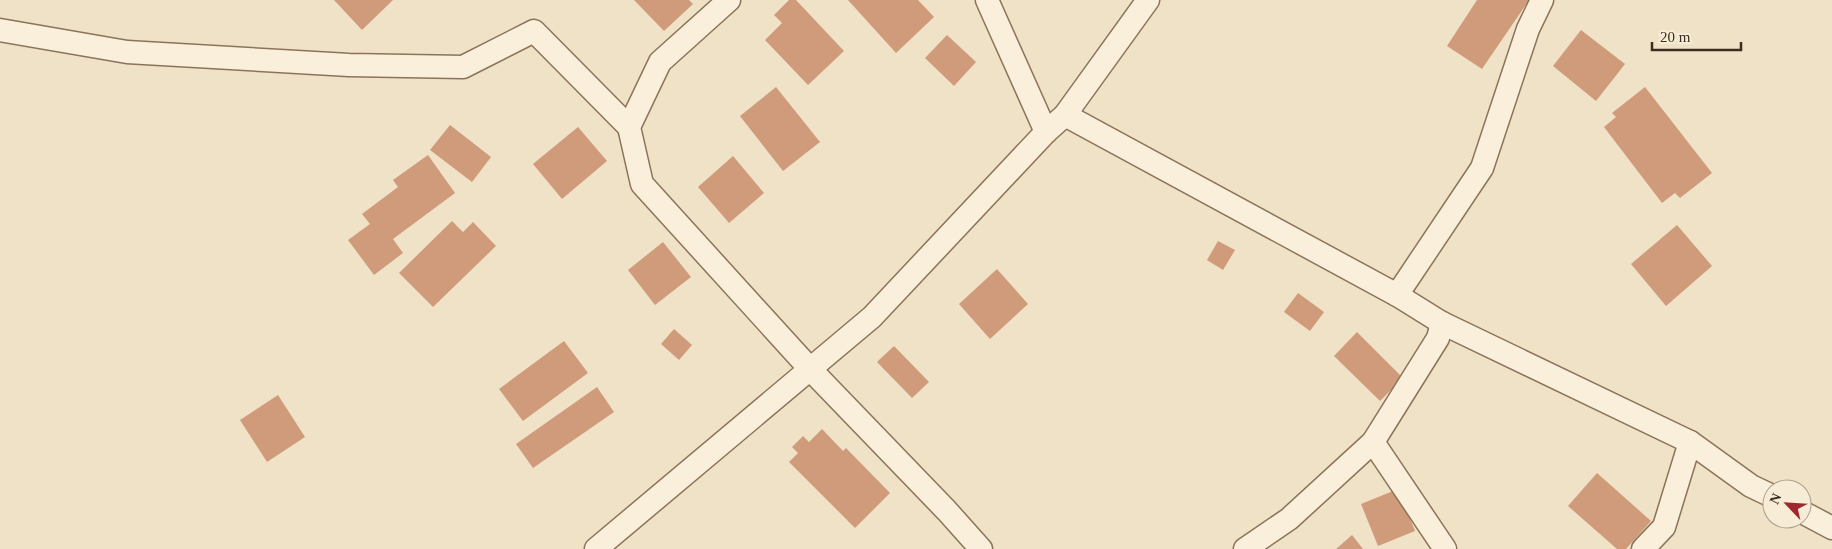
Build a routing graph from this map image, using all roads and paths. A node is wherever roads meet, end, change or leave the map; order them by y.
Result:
1 (729, 0) edge
2 (987, 0) edge
3 (1148, 0) edge
4 (1542, 0) edge
5 (0, 30) edge
6 (1065, 115) junction
7 (629, 127) junction
8 (1046, 132) junction
9 (1397, 295) junction
10 (1442, 323) junction
11 (810, 370) junction
12 (1373, 442) junction
13 (1690, 442) junction
14 (1762, 491) edge
15 (1812, 517) edge
16 (1832, 528) edge
17 (596, 549) edge
18 (980, 549) edge
19 (1245, 549) edge
20 (1445, 549) edge
21 (1643, 549) edge

1 - 7 street
2 - 8 street
3 - 6 street
4 - 9 street
5 - 7 street
6 - 8 street
6 - 9 street
7 - 11 street
8 - 11 street
9 - 10 street
10 - 12 street
10 - 13 street
11 - 17 street
11 - 18 street
12 - 19 street
12 - 20 street
13 - 14 street
13 - 21 street
15 - 16 street

